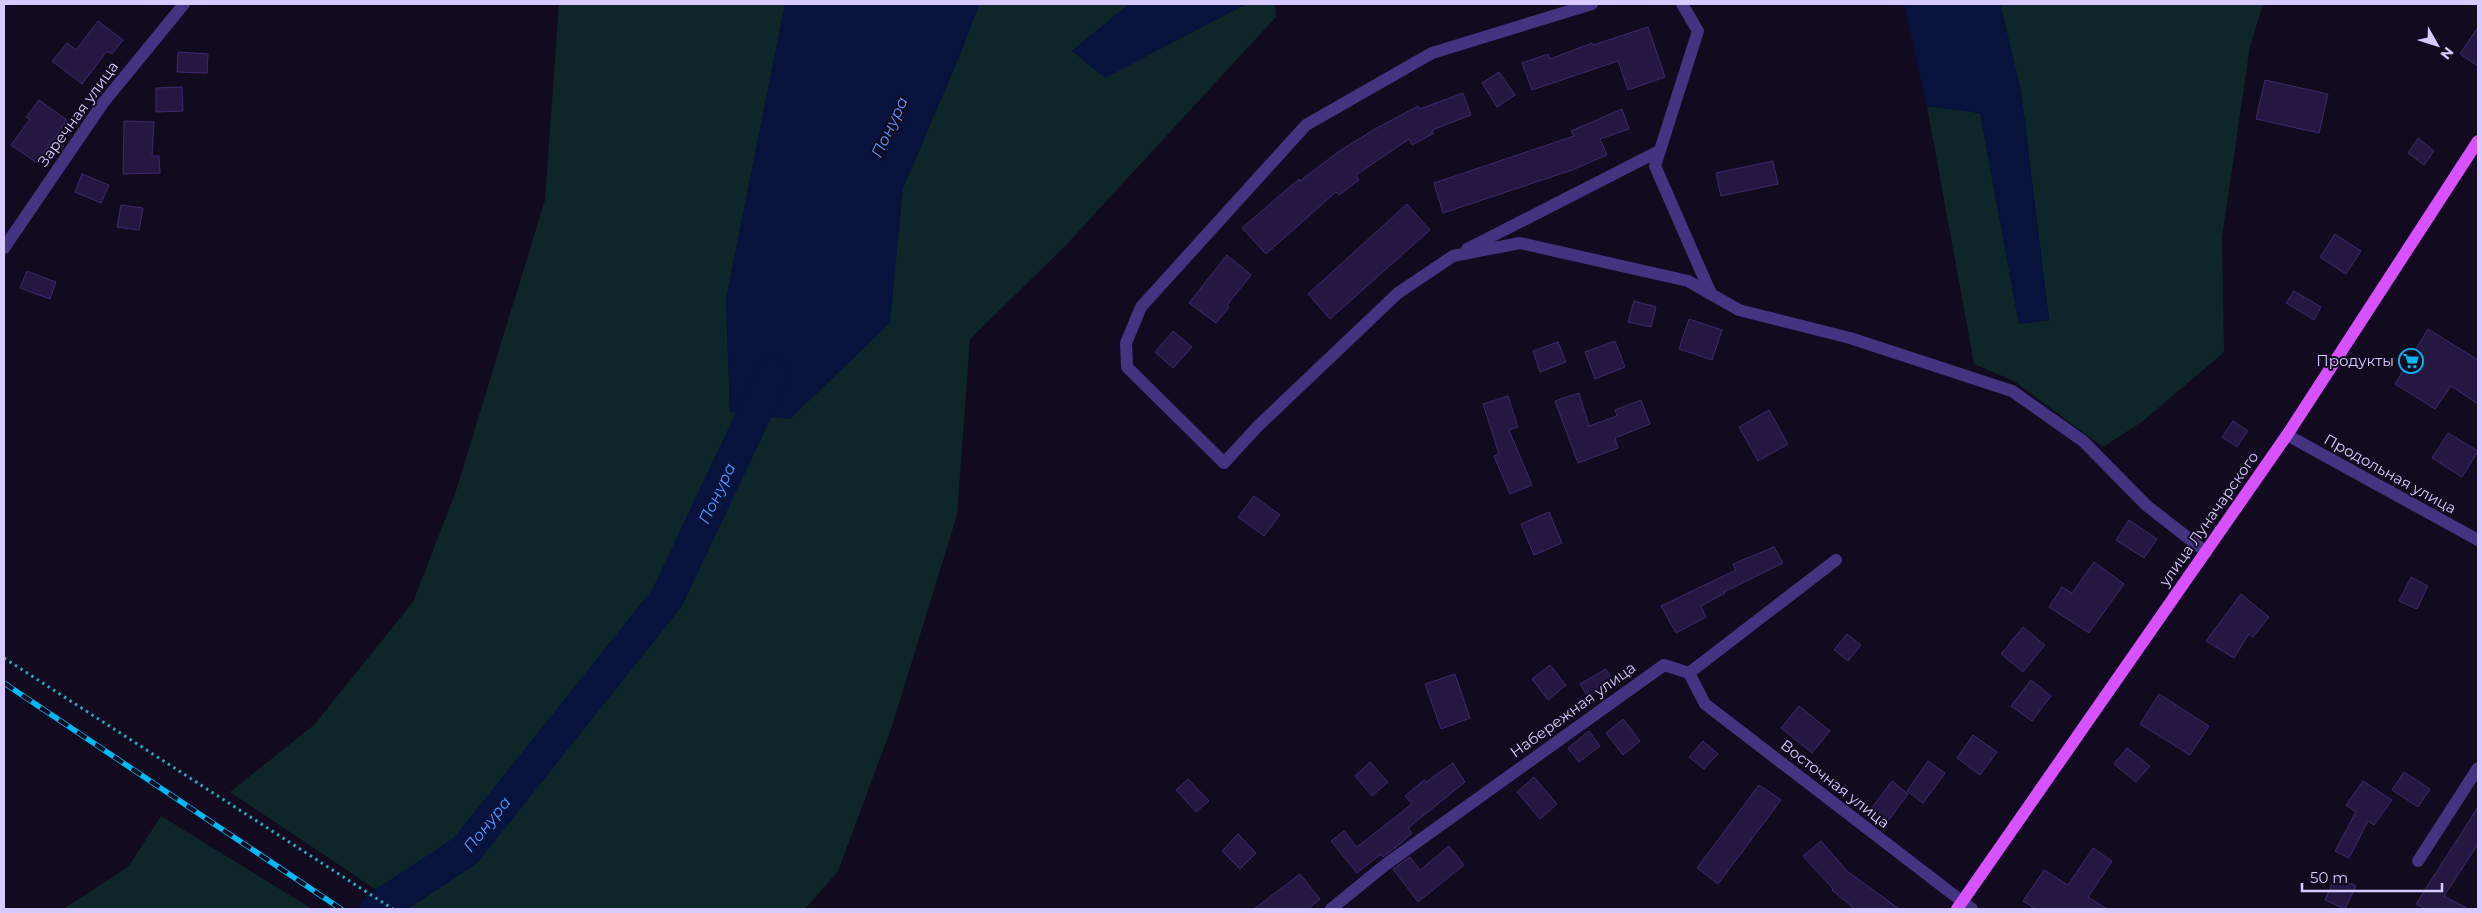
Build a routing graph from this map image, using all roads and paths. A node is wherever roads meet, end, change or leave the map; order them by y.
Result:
1 (184, 4) edge
2 (1592, 4) edge
3 (1682, 4) edge
4 (2478, 141) edge
5 (1659, 152) junction
6 (4, 248) edge
7 (1453, 256) junction
8 (1711, 294) junction
9 (2287, 435) junction
10 (2478, 540) edge
11 (2206, 552) junction
12 (1836, 560) dead end
13 (4, 658) edge
14 (1689, 673) junction
15 (2478, 768) edge
16 (2418, 861) dead end
17 (1963, 907) edge
18 (394, 909) edge
19 (1331, 909) edge

1 - 6 street, Заречная улица
2 - 7 street
3 - 5 street
4 - 9 main road, улица Луначарского
5 - 7 street
5 - 8 street
7 - 8 street
8 - 11 street
9 - 10 street, Продольная улица
9 - 11 main road, улица Луначарского
11 - 17 main road, улица Луначарского
12 - 14 street
13 - 18 path
14 - 17 street, Восточная улица
14 - 19 street, Набережная улица
15 - 16 street

